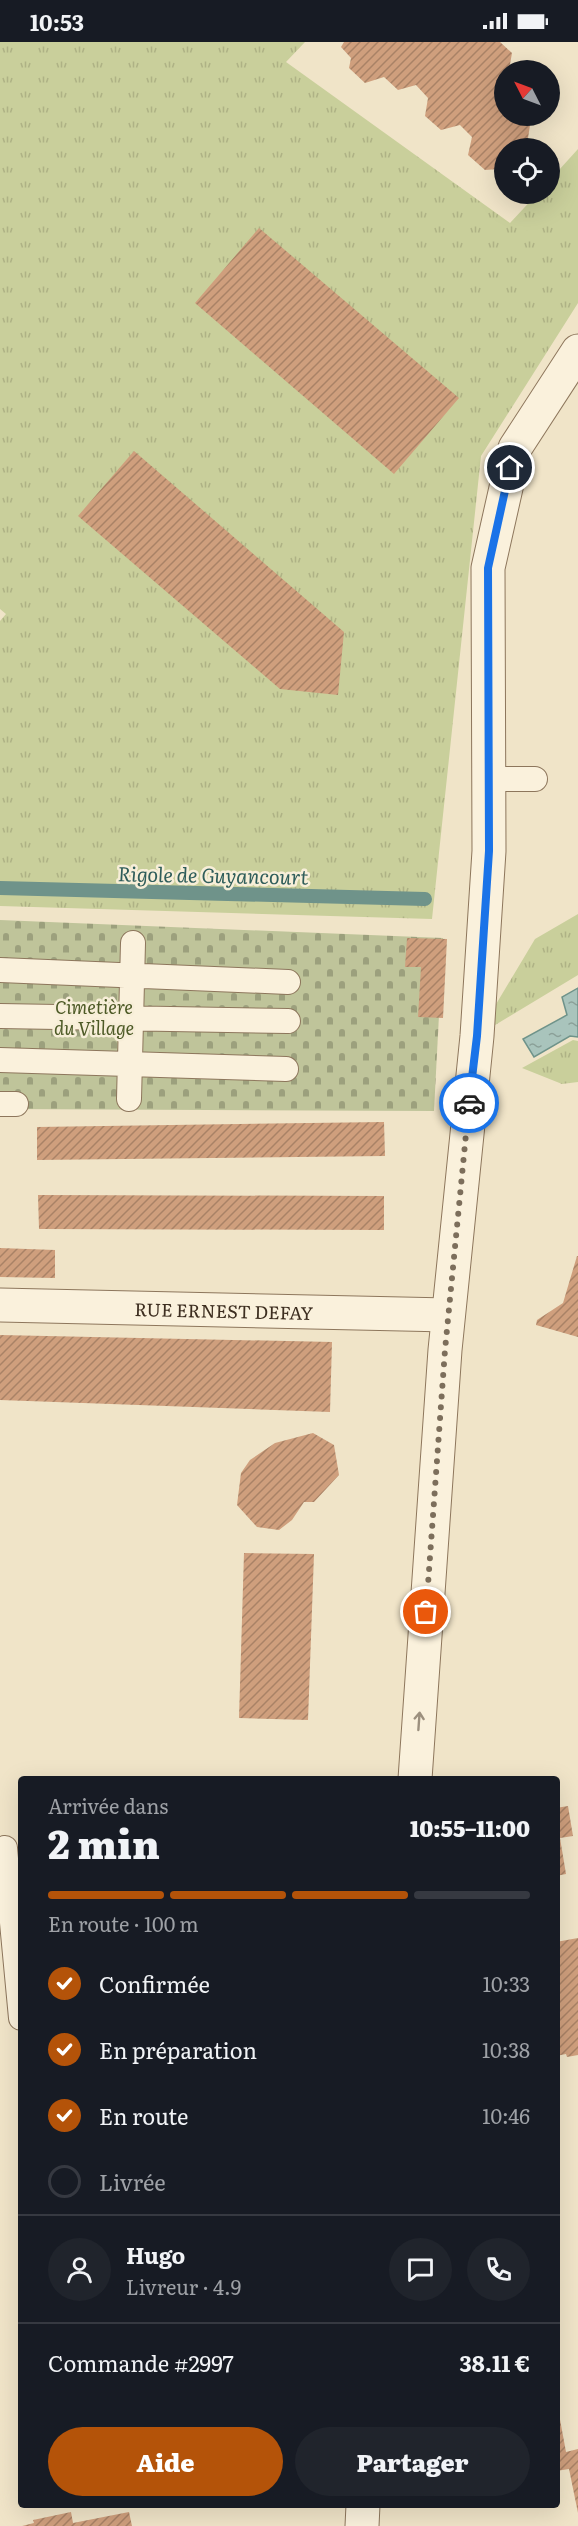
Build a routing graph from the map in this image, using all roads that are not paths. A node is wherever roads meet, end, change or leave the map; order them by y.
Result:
1 (578, 351) edge
2 (488, 779) junction
3 (535, 779) dead end
4 (133, 943) dead end
5 (0, 970) edge
6 (132, 975) junction
7 (288, 982) dead end
8 (0, 1016) edge
9 (130, 1019) junction
10 (288, 1021) dead end
11 (0, 1060) edge
12 (130, 1064) junction
13 (286, 1069) dead end
14 (129, 1099) dead end
15 (0, 1305) edge
16 (448, 1315) junction
17 (415, 1776) edge
18 (5, 1848) dead end
19 (18, 1986) edge
20 (363, 2508) edge
21 (362, 2526) edge

1 - 2 street
2 - 3 lane
2 - 16 street
4 - 6 lane
5 - 6 lane
6 - 7 lane
6 - 9 lane
8 - 9 lane
9 - 10 lane
9 - 12 lane
11 - 12 lane
12 - 13 lane
12 - 14 lane
15 - 16 street, RUE ERNEST DEFAY
17 -> 16 street
18 - 19 lane
20 - 21 street

